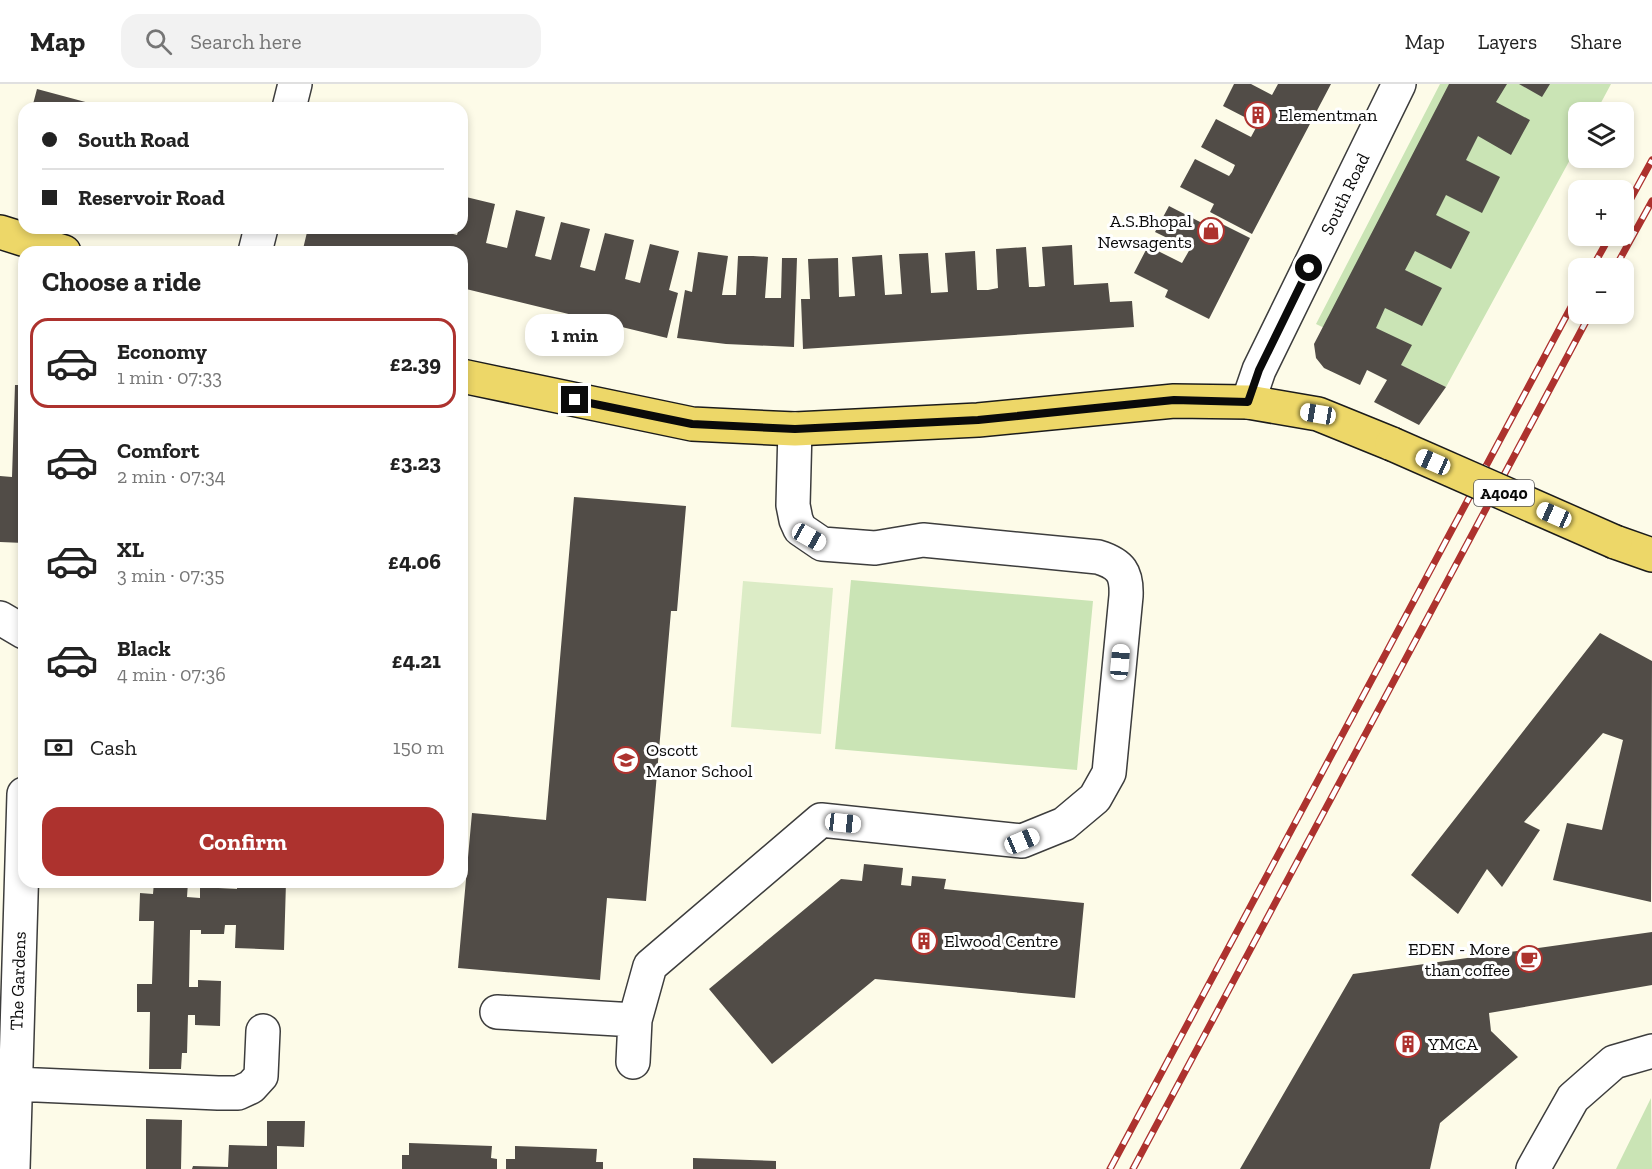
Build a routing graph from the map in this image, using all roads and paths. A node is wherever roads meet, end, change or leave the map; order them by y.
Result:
1 (295, 84) edge
2 (1399, 84) edge
3 (290, 102) edge
4 (0, 231) edge
5 (45, 246) edge
6 (468, 377) edge
7 (1248, 402) junction
8 (795, 429) junction
9 (1652, 555) edge
10 (0, 618) edge
11 (18, 628) edge
12 (0, 802) edge
13 (18, 803) edge
14 (20, 888) edge
15 (497, 1012) dead end
16 (634, 1020) junction
17 (263, 1031) dead end
18 (1652, 1051) edge
19 (633, 1062) dead end
20 (10, 1080) edge
21 (13, 1169) edge
22 (1533, 1169) edge

1 - 3 street
2 - 7 street, South Road
4 - 5 main road
6 - 8 main road, A4040
7 - 8 main road, A4040
7 - 9 main road, A4040, bridge
8 - 16 street
10 - 11 street
12 - 13 street
14 - 20 street, The Gardens
15 - 16 street
16 - 19 street
17 - 20 street
18 - 22 street
20 - 21 street, The Gardens

